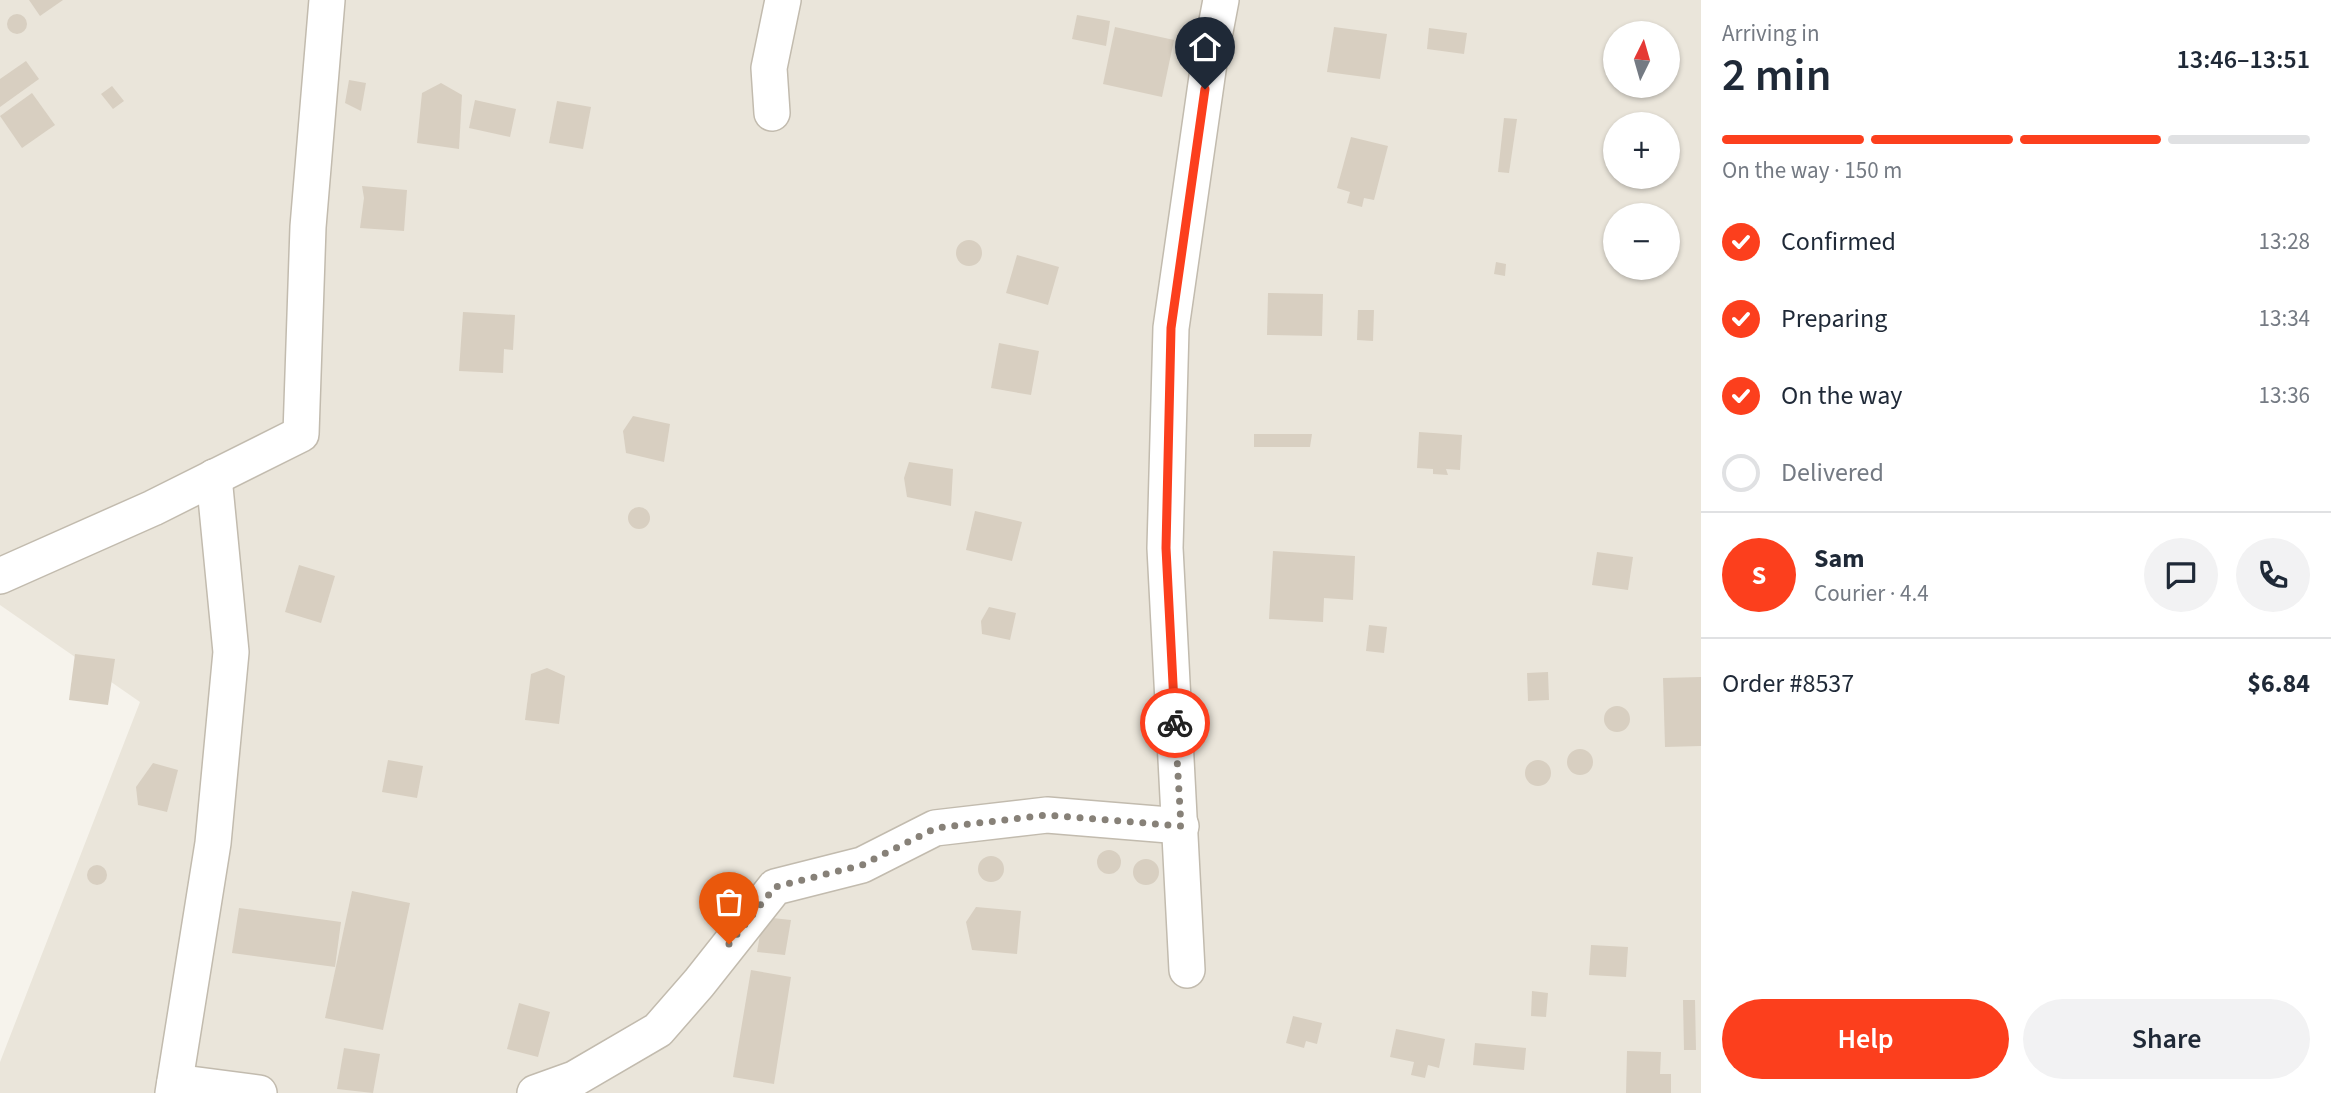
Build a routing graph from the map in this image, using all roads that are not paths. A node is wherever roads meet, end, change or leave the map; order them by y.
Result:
1 (327, 0) edge
2 (783, 0) edge
3 (1221, 0) edge
4 (772, 113) dead end
5 (214, 477) junction
6 (0, 576) edge
7 (1181, 826) junction
8 (1187, 971) dead end
9 (174, 1087) edge
10 (259, 1093) edge
11 (535, 1093) edge

1 - 5 street
2 - 4 street
3 - 7 street
5 - 6 street
5 - 9 street
7 - 8 street
7 - 11 street
9 - 10 street

